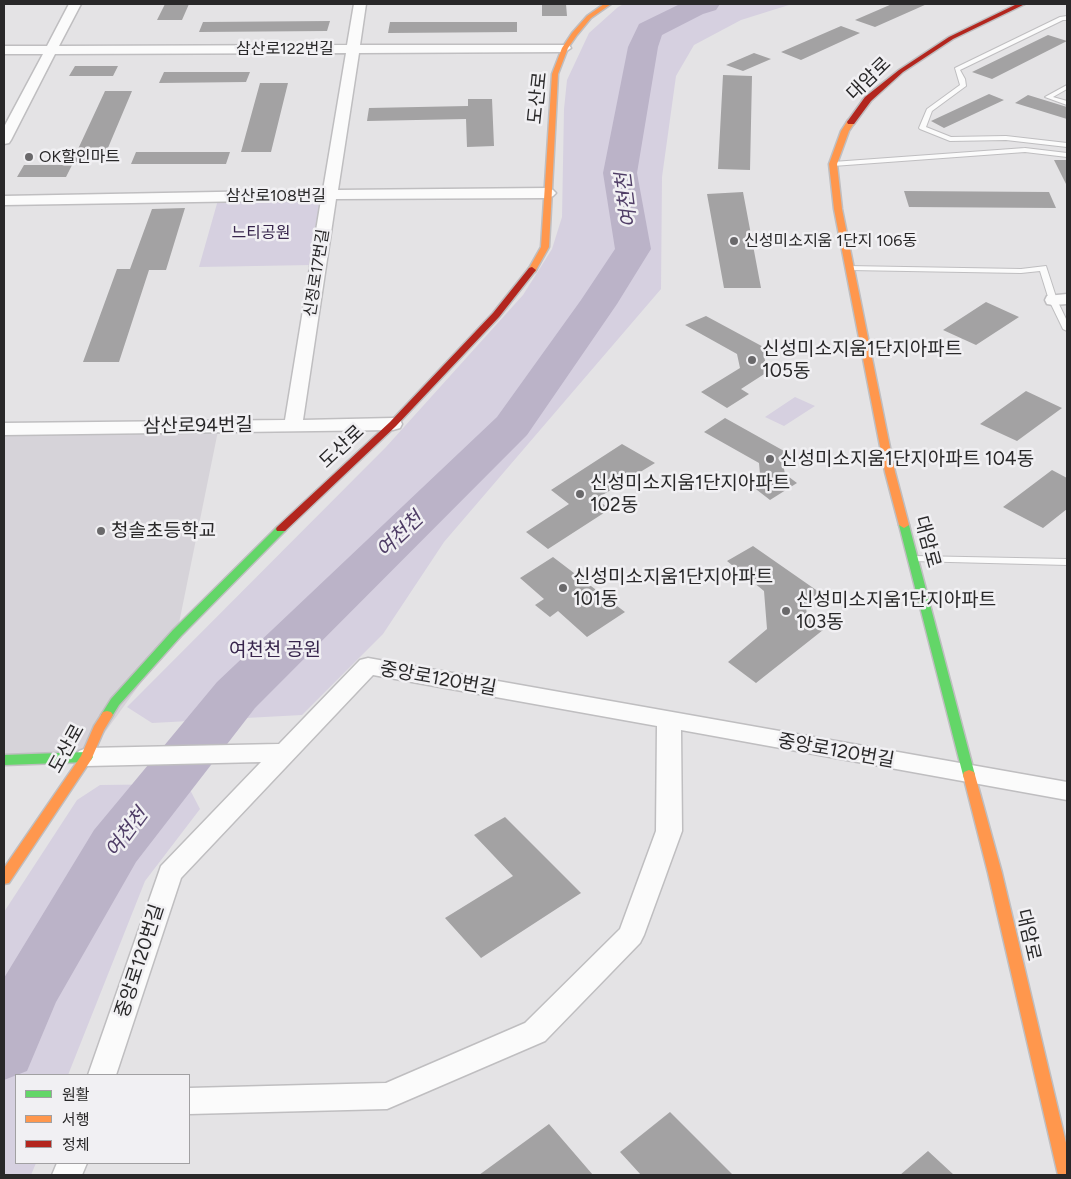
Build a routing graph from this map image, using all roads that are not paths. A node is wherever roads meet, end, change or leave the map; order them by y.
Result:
1 (75, 4) edge
2 (360, 4) edge
3 (608, 4) edge
4 (1022, 4) edge
5 (1067, 18) edge
6 (353, 48) junction
7 (566, 48) junction
8 (4, 50) edge
9 (51, 50) junction
10 (1067, 87) edge
11 (1067, 103) edge
12 (4, 140) edge
13 (1067, 145) edge
14 (1067, 155) edge
15 (833, 164) junction
16 (548, 193) junction
17 (329, 196) junction
18 (4, 200) edge
19 (850, 268) junction
20 (1060, 300) edge
21 (1067, 329) edge
22 (393, 424) junction
23 (293, 425) junction
24 (4, 429) edge
25 (913, 559) junction
26 (1067, 562) edge
27 (669, 721) junction
28 (285, 753) junction
29 (87, 757) junction
30 (4, 760) edge
31 (970, 775) junction
32 (1067, 791) edge
33 (4, 879) edge
34 (102, 1074) edge
35 (190, 1100) edge
36 (1066, 1175) edge

1 - 9 street
2 - 6 street, 신정로17번길
3 - 7 street, 도산로
4 - 15 street, 대암로
5 - 13 lane
6 - 7 street, 삼산로122번길
6 - 9 street, 삼산로122번길
6 - 17 street, 신정로17번길
7 - 16 street, 도산로
8 - 9 street, 삼산로122번길
9 - 12 street
10 - 11 lane
14 - 15 lane
15 - 19 street, 대암로
16 - 17 street, 삼산로108번길
16 - 22 street, 도산로
17 - 18 street, 삼산로108번길
17 - 23 street, 신정로17번길
19 - 20 lane
19 - 25 street, 대암로
20 - 21 lane
22 - 23 street, 삼산로94번길
22 - 29 street, 도산로
23 - 24 street, 삼산로94번길
25 - 26 lane
25 - 31 street, 대암로
27 - 28 street, 중앙로120번길
27 - 31 street, 중앙로120번길
27 - 35 street
28 - 29 street
28 - 34 street, 중앙로120번길
29 - 30 street
29 - 33 street, 도산로
31 - 32 street, 중앙로120번길
31 - 36 street, 대암로

